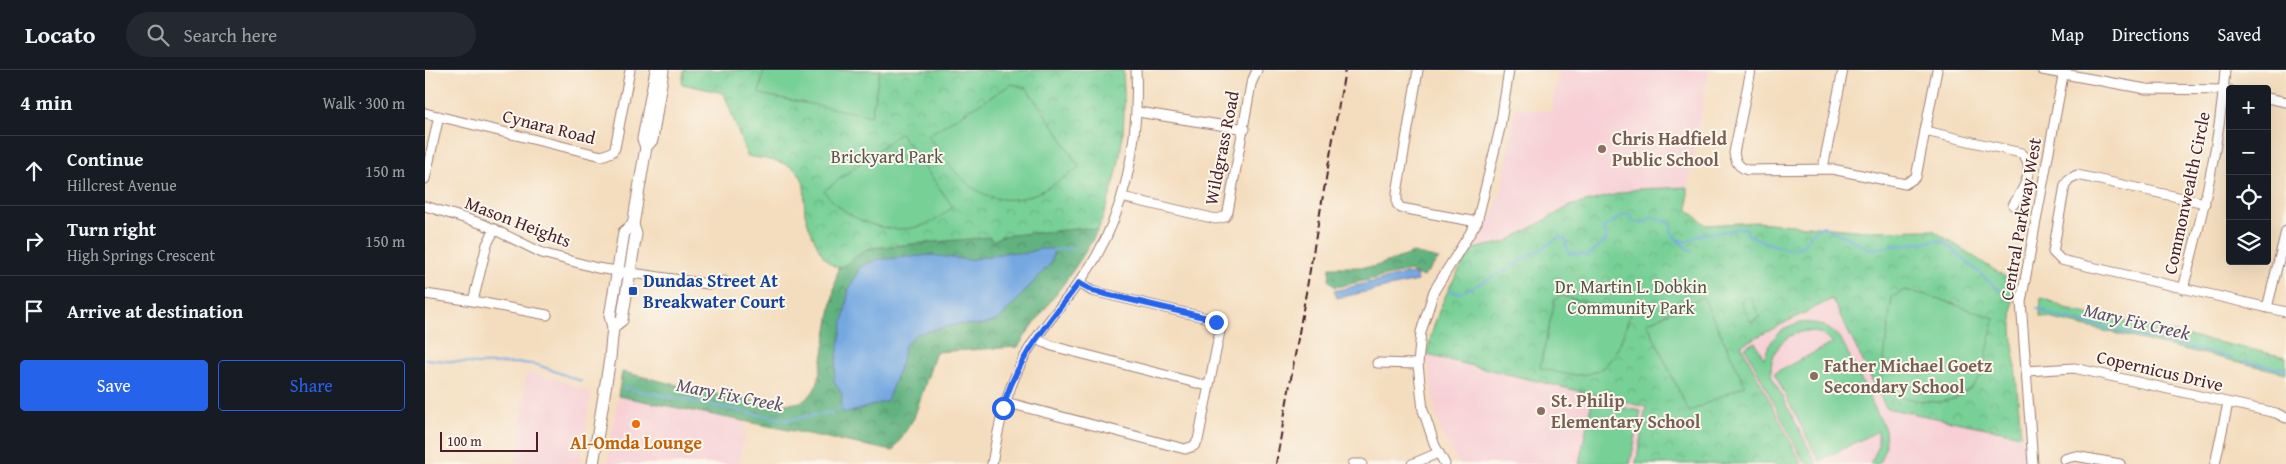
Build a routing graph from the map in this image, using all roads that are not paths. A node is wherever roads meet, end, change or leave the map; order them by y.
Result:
1 (630, 70) edge
2 (656, 70) edge
3 (663, 70) edge
4 (1136, 70) edge
5 (1257, 70) edge
6 (1418, 70) edge
7 (1509, 70) edge
8 (1751, 70) edge
9 (1843, 70) edge
10 (1937, 70) edge
11 (2042, 70) edge
12 (2225, 70) edge
13 (2064, 72) edge
14 (2226, 85) edge
15 (2226, 90) edge
16 (2226, 96) edge
17 (2271, 99) edge
18 (2286, 102) edge
19 (1138, 112) junction
20 (425, 113) edge
21 (439, 116) junction
22 (1245, 129) junction
23 (1925, 131) junction
24 (646, 147) junction
25 (1823, 168) junction
26 (425, 179) edge
27 (1122, 197) junction
28 (2205, 203) junction
29 (2013, 205) dead end
30 (425, 206) edge
31 (1477, 222) junction
32 (495, 229) junction
33 (2286, 231) edge
34 (623, 273) junction
35 (724, 281) dead end
36 (1079, 283) junction
37 (2183, 288) junction
38 (425, 294) edge
39 (473, 300) junction
40 (2267, 308) junction
41 (2286, 312) edge
42 (547, 315) dead end
43 (1036, 339) junction
44 (1377, 363) dead end
45 (1418, 364) junction
46 (2026, 371) junction
47 (1208, 386) junction
48 (1005, 402) junction
49 (2228, 403) junction
50 (2286, 418) edge
51 (1438, 452) junction
52 (2064, 460) dead end
53 (593, 464) edge
54 (992, 464) edge
55 (1353, 464) edge
56 (1362, 464) edge
57 (1412, 464) edge
58 (1445, 464) edge
59 (2033, 464) edge
60 (2120, 464) edge
61 (2215, 464) edge

1 - 21 street, Cynara Road
2 - 24 main road
3 - 24 main road
4 - 19 street
5 - 22 street, Wildgrass Road
6 - 31 street
7 - 31 street
8 - 25 street
9 - 25 street
10 - 23 street
11 - 13 street
12 - 14 street, Commonwealth Circle
13 - 15 street
13 - 46 street, Central Parkway West
16 - 28 street, Commonwealth Circle
17 - 18 street
19 - 22 street
19 - 27 street
20 - 21 street, Cynara Road
21 - 26 street
22 - 27 street, Wildgrass Road
23 - 25 street
23 - 29 street
24 - 34 main road
27 - 36 street
28 - 37 street, Commonwealth Circle
28 - 37 street
30 - 32 street, Mason Heights
31 - 45 street
32 - 34 street, Mason Heights
32 - 39 street
33 - 40 street
34 - 35 street, Mason Heights
34 - 53 main road
36 - 43 street
36 - 47 street
37 - 40 street, Commonwealth Circle
38 - 39 street
39 - 42 street
40 - 41 street, Commonwealth Circle
43 - 47 street
43 - 48 street
44 - 45 street
45 - 51 street
46 - 49 street, Copernicus Drive
46 - 59 street, Central Parkway West
47 - 48 street
48 - 54 street
49 - 50 street, Copernicus Drive
49 - 61 street
51 - 57 street
51 - 58 street
52 - 60 street
55 - 56 street

